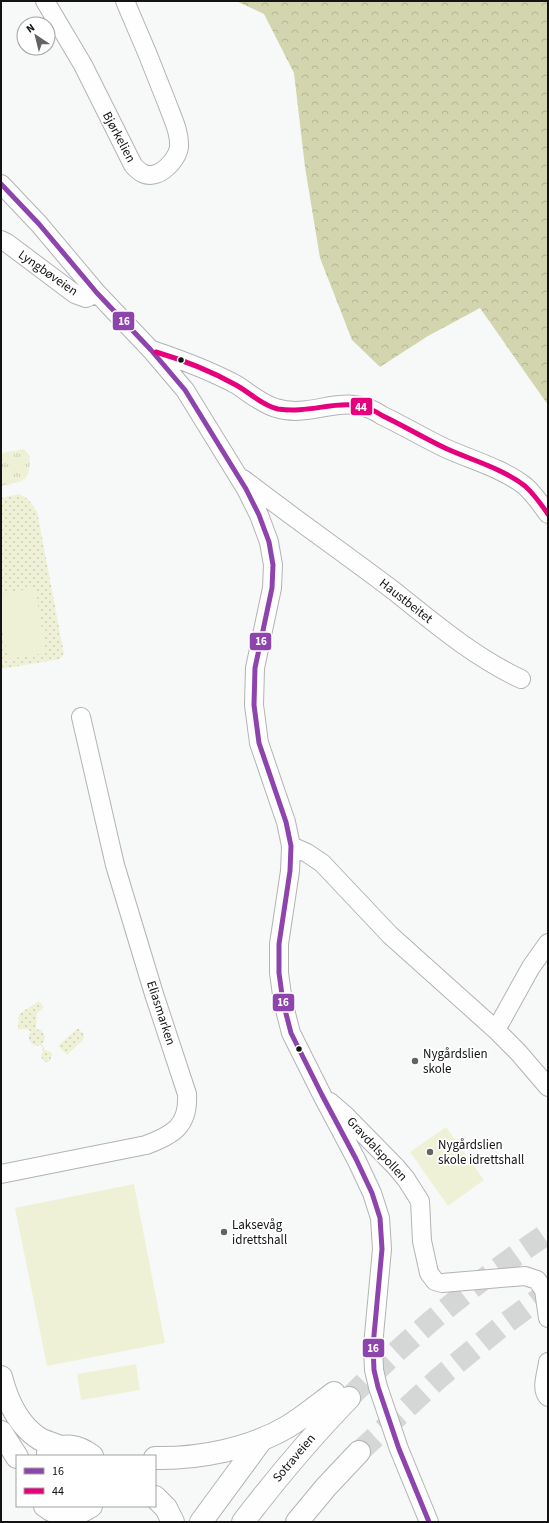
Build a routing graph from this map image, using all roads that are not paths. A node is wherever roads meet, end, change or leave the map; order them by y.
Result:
1 (46, 1) edge
2 (126, 1) edge
3 (1, 184) edge
4 (1, 240) edge
5 (97, 293) junction
6 (151, 350) junction
7 (237, 475) junction
8 (548, 514) edge
9 (521, 679) dead end
10 (81, 717) dead end
11 (291, 846) junction
12 (548, 943) edge
13 (496, 1030) junction
14 (548, 1087) edge
15 (322, 1095) junction
16 (1, 1174) edge
17 (548, 1318) edge
18 (548, 1362) edge
19 (1, 1377) edge
20 (548, 1397) edge
21 (1, 1432) edge
22 (262, 1439) junction
23 (52, 1451) edge
24 (359, 1452) tunnel mouth
25 (16, 1455) edge
26 (91, 1455) edge
27 (156, 1458) edge
28 (156, 1498) edge
29 (42, 1507) edge
30 (47, 1507) edge
31 (80, 1514) edge
32 (40, 1522) edge
33 (173, 1522) edge
34 (201, 1522) edge
35 (243, 1522) edge
36 (297, 1522) edge
37 (429, 1522) edge

1 - 2 street, Bjørkelien
3 - 5 street, Lyngbøveien
4 - 5 street, Lyngbøveien
5 - 6 street, Lyngbøveien
6 - 7 street, Lyngbøveien
6 - 8 street, Lyngbøveien
7 - 9 street, Haustbeitet
7 - 11 street, Lyngbøveien
10 - 16 street, Eliasmarken
11 - 13 street
11 - 15 street, Lyngbøveien
12 - 13 street
13 - 14 street
15 - 17 street, Gravdalspollen
15 - 37 street, Lyngbøveien
18 - 20 street
19 - 23 main road
21 - 25 main road
22 - 27 main road
22 - 34 main road
22 - 35 main road, Sotraveien
23 - 26 main road
24 - 36 main road
28 - 33 main road
29 - 32 main road
30 - 31 main road

